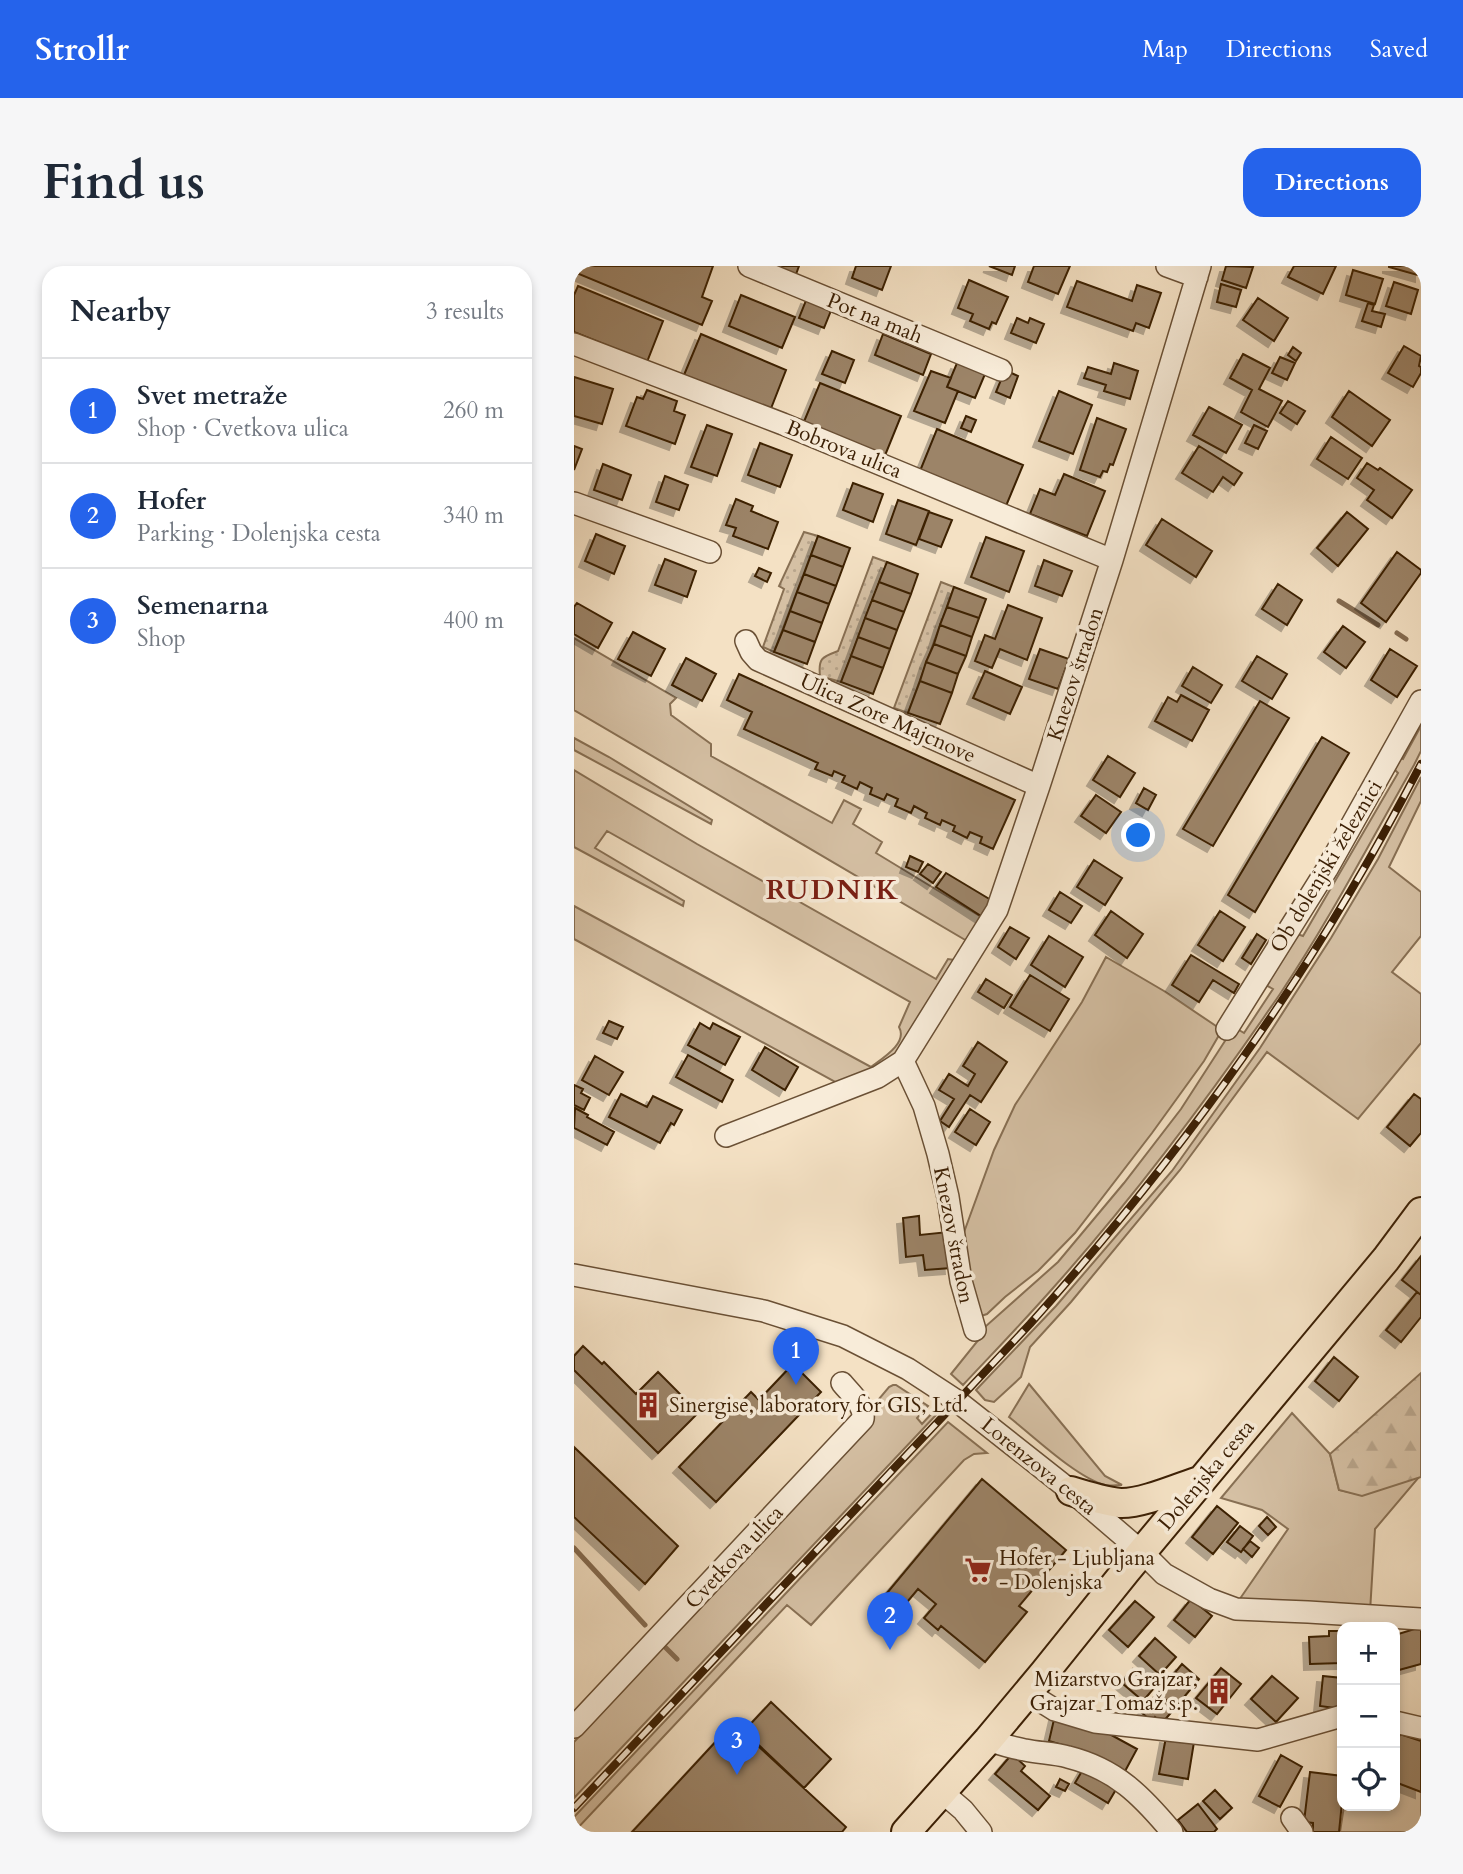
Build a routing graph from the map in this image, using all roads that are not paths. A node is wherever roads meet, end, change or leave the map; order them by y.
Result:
1 (749, 266) edge
2 (1167, 266) edge
3 (1198, 272) edge
4 (574, 344) edge
5 (1001, 370) dead end
6 (574, 503) edge
7 (710, 552) dead end
8 (1112, 560) junction
9 (746, 641) dead end
10 (1421, 701) edge
11 (1039, 786) junction
12 (1227, 1029) dead end
13 (902, 1061) junction
14 (726, 1136) dead end
15 (1421, 1212) edge
16 (574, 1275) edge
17 (975, 1330) dead end
18 (842, 1383) dead end
19 (1202, 1480) junction
20 (1071, 1491) junction
21 (1142, 1552) junction
22 (1421, 1619) edge
23 (1028, 1693) junction
24 (1337, 1717) edge
25 (1400, 1723) edge
26 (574, 1727) edge
27 (1421, 1728) edge
28 (988, 1740) junction
29 (942, 1792) junction
30 (906, 1832) edge
31 (981, 1832) edge
32 (1172, 1832) edge

1 - 5 street, Pot na mah
2 - 3 street
3 - 8 street, Knezov štradon
4 - 8 street, Bobrova ulica
6 - 7 street
8 - 11 street, Knezov štradon
9 - 11 street, Ulica Zore Majcnove
10 - 12 street, Ob dolenjski železnici
11 - 13 street, Knezov štradon
13 - 14 street, Knezov štradon
13 - 17 street, Knezov štradon
15 - 19 main road, Dolenjska cesta
16 - 20 street, Lorenzova cesta
18 - 26 street, Cvetkova ulica
19 - 20 main road
19 - 21 main road, Dolenjska cesta
20 - 21 street, Lorenzova cesta
21 - 22 street, Lorenzova cesta
21 - 23 main road, Dolenjska cesta
23 - 24 street
23 - 28 main road, Dolenjska cesta
25 - 27 street
28 - 29 main road, Dolenjska cesta
28 - 32 street
29 - 30 main road, Dolenjska cesta
29 - 31 street

